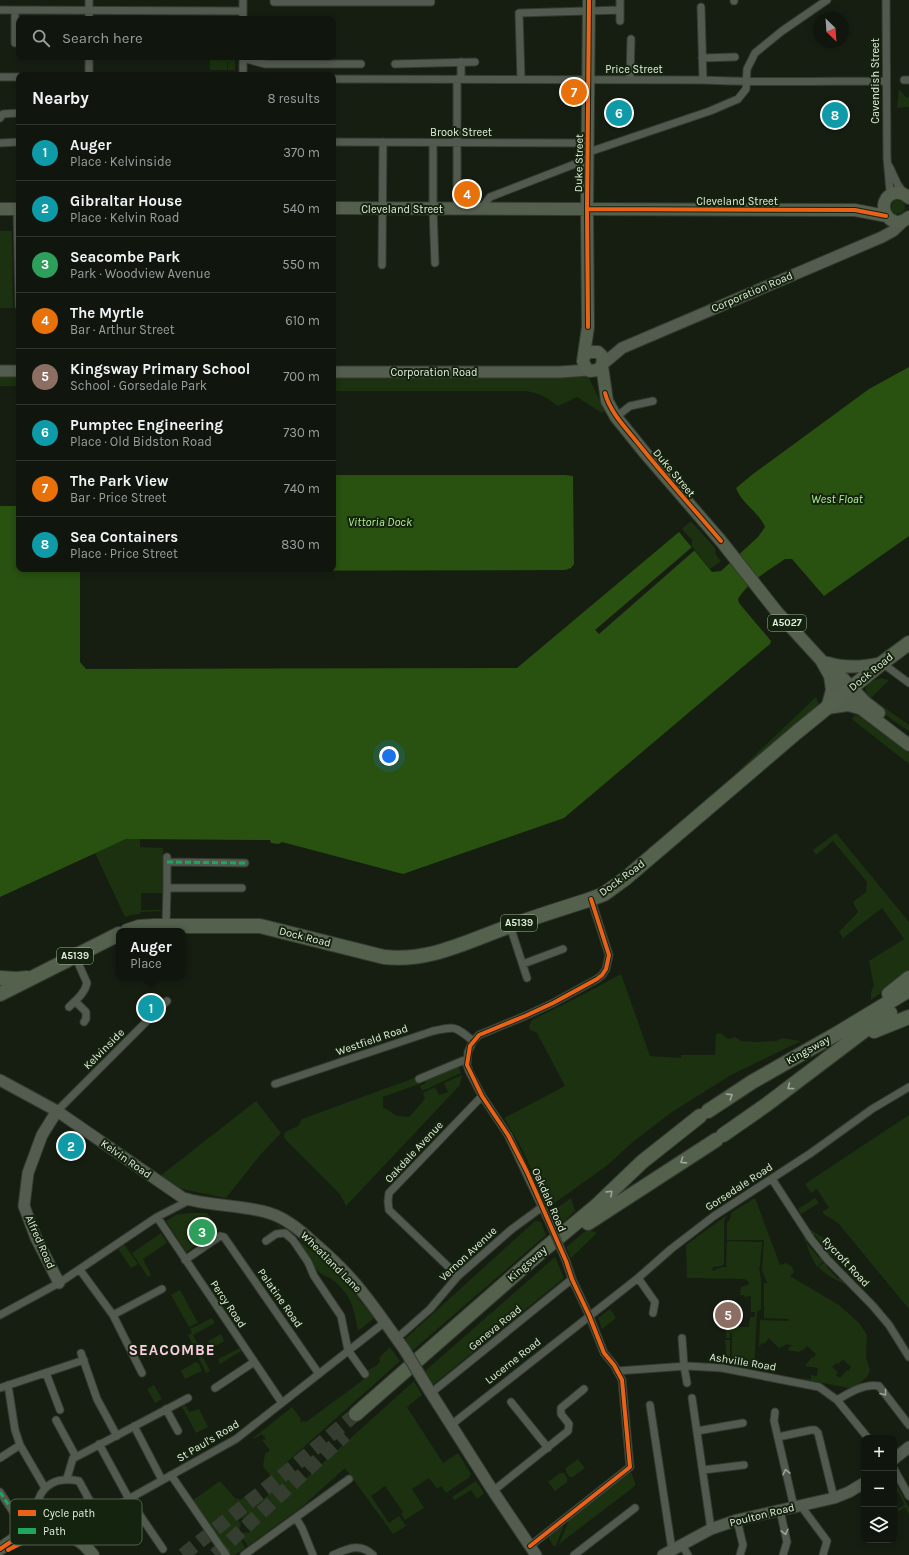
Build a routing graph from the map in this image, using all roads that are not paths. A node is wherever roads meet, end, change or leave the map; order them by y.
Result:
1 (89, 0) edge
2 (243, 0) edge
3 (274, 0) edge
4 (620, 0) edge
5 (826, 0) edge
6 (886, 0) edge
7 (379, 1) edge
8 (431, 2) dead end
9 (589, 6) edge
10 (701, 8) dead end
11 (0, 10) edge
12 (89, 10) junction
13 (620, 10) junction
14 (15, 11) junction
15 (243, 11) junction
16 (89, 16) edge
17 (243, 16) edge
18 (620, 21) dead end
19 (631, 39) dead end
20 (15, 43) dead end
21 (735, 57) dead end
22 (702, 58) junction
23 (89, 60) edge
24 (243, 60) edge
25 (252, 60) edge
26 (460, 62) junction
27 (474, 62) dead end
28 (361, 64) dead end
29 (395, 64) dead end
30 (89, 72) edge
31 (243, 72) edge
32 (0, 77) edge
33 (16, 77) edge
34 (336, 79) edge
35 (459, 79) junction
36 (521, 79) junction
37 (588, 80) junction
38 (630, 80) junction
39 (703, 80) junction
40 (886, 81) junction
41 (746, 82) junction
42 (16, 113) edge
43 (0, 118) edge
44 (0, 142) edge
45 (16, 142) edge
46 (336, 142) edge
47 (383, 142) junction
48 (433, 143) junction
49 (457, 143) junction
50 (588, 151) junction
51 (887, 163) junction
52 (908, 197) edge
53 (888, 198) junction
54 (0, 208) edge
55 (336, 208) edge
56 (382, 208) junction
57 (16, 209) edge
58 (433, 209) junction
59 (457, 209) junction
60 (480, 209) junction
61 (587, 209) junction
62 (855, 210) junction
63 (888, 217) junction
64 (908, 218) edge
65 (882, 237) junction
66 (435, 263) dead end
67 (382, 266) dead end
68 (588, 327) junction
69 (622, 348) junction
70 (597, 352) junction
71 (592, 364) junction
72 (0, 371) edge
73 (16, 371) edge
74 (336, 372) edge
75 (653, 401) dead end
76 (616, 416) junction
77 (909, 643) edge
78 (821, 660) junction
79 (882, 663) junction
80 (870, 672) junction
81 (830, 676) junction
82 (909, 682) edge
83 (848, 691) junction
84 (862, 705) junction
85 (827, 708) junction
86 (909, 735) edge
87 (909, 745) edge
88 (245, 863) dead end
89 (166, 888) junction
90 (242, 888) dead end
91 (591, 899) junction
92 (166, 926) junction
93 (510, 926) junction
94 (136, 928) edge
95 (116, 936) edge
96 (563, 949) dead end
97 (75, 956) junction
98 (523, 964) junction
99 (31, 977) junction
100 (0, 978) edge
101 (527, 978) dead end
102 (909, 978) edge
103 (909, 990) edge
104 (0, 994) edge
105 (75, 1001) junction
106 (909, 1001) edge
107 (167, 1002) dead end
108 (69, 1007) dead end
109 (909, 1017) edge
110 (84, 1022) dead end
111 (842, 1039) junction
112 (473, 1041) junction
113 (467, 1059) junction
114 (419, 1079) dead end
115 (0, 1080) edge
116 (275, 1084) dead end
117 (909, 1087) edge
118 (482, 1096) junction
119 (57, 1111) junction
120 (772, 1179) junction
121 (191, 1200) junction
122 (542, 1207) junction
123 (157, 1217) junction
124 (266, 1241) dead end
125 (185, 1260) junction
126 (80, 1270) junction
127 (458, 1276) junction
128 (638, 1278) junction
129 (572, 1279) junction
130 (59, 1283) junction
131 (162, 1289) dead end
132 (654, 1313) dead end
133 (0, 1315) edge
134 (113, 1315) junction
135 (589, 1316) junction
136 (385, 1322) junction
137 (682, 1338) dead end
138 (396, 1339) junction
139 (348, 1350) junction
140 (909, 1357) edge
141 (254, 1362) junction
142 (684, 1366) junction
143 (617, 1371) junction
144 (46, 1373) junction
145 (142, 1373) dead end
146 (319, 1374) junction
147 (366, 1374) dead end
148 (687, 1383) dead end
149 (8, 1385) junction
150 (0, 1388) edge
151 (215, 1388) dead end
152 (584, 1389) dead end
153 (430, 1392) junction
154 (188, 1398) dead end
155 (692, 1398) dead end
156 (837, 1400) junction
157 (511, 1402) dead end
158 (282, 1403) junction
159 (650, 1405) dead end
160 (166, 1409) junction
161 (60, 1410) dead end
162 (775, 1412) dead end
163 (56, 1420) dead end
164 (743, 1423) dead end
165 (451, 1425) junction
166 (909, 1425) edge
167 (134, 1426) junction
168 (178, 1431) dead end
169 (697, 1431) junction
170 (866, 1435) edge
171 (117, 1436) junction
172 (778, 1437) junction
173 (99, 1444) junction
174 (20, 1445) junction
175 (909, 1447) edge
176 (548, 1448) junction
177 (76, 1457) junction
178 (897, 1457) edge
179 (0, 1458) edge
180 (744, 1465) dead end
181 (702, 1470) junction
182 (895, 1471) edge
183 (171, 1475) junction
184 (67, 1478) junction
185 (349, 1479) dead end
186 (162, 1480) junction
187 (861, 1485) edge
188 (45, 1488) junction
189 (493, 1491) junction
190 (0, 1492) edge
191 (909, 1496) edge
192 (834, 1498) junction
193 (38, 1499) edge
194 (89, 1499) edge
195 (129, 1499) joint
196 (797, 1506) junction
197 (10, 1507) edge
198 (635, 1508) dead end
199 (780, 1510) junction
200 (142, 1518) edge
201 (296, 1518) junction
202 (737, 1520) junction
203 (711, 1530) junction
204 (10, 1542) edge
205 (18, 1545) edge
206 (85, 1545) edge
207 (0, 1548) edge
208 (163, 1549) dead end
209 (533, 1550) edge
210 (672, 1550) edge
211 (1, 1555) edge
212 (93, 1555) edge
213 (226, 1555) edge
214 (244, 1555) edge
215 (313, 1555) edge
216 (333, 1555) edge
217 (373, 1555) edge
218 (574, 1555) edge
219 (688, 1555) edge
220 (740, 1555) edge
221 (783, 1555) edge
222 (823, 1555) edge

1 - 12 street
2 - 15 street
3 - 7 street
4 - 13 street
5 - 41 street
6 - 40 street, Cavendish Street
7 - 8 street
9 - 13 street
9 - 36 street
9 - 37 main road, Duke Street
10 - 22 street
11 - 14 street
12 - 14 street
12 - 15 street
12 - 16 street
13 - 18 street
14 - 20 street
15 - 17 street
19 - 38 street
21 - 22 street
22 - 39 street
23 - 30 street
24 - 31 street
25 - 28 street
26 - 27 street
26 - 29 street
26 - 35 street
32 - 33 street
34 - 35 street, Price Street
35 - 36 street, Price Street
35 - 49 street
36 - 37 street, Price Street
37 - 38 street, Price Street
37 - 50 main road, Duke Street
38 - 39 street, Price Street
39 - 41 street, Price Street
40 - 41 street, Price Street
40 - 51 street, Cavendish Street
41 - 50 street
42 - 43 street
44 - 45 street
46 - 47 street, Brook Street
47 - 48 street, Brook Street
47 - 56 street
48 - 49 street, Brook Street
48 - 58 street
49 - 50 street, Brook Street
49 - 59 street
50 - 60 street
50 - 61 main road, Duke Street
51 - 52 street, Cavendish Street
51 - 53 street, Cavendish Street
52 - 53 main road
53 - 62 main road, Cleveland Street
53 - 63 main road
54 - 57 main road
55 - 56 main road, Cleveland Street
56 - 58 main road, Cleveland Street
56 - 67 street
58 - 59 main road, Cleveland Street
58 - 66 street
59 - 60 main road, Cleveland Street
60 - 61 main road, Cleveland Street
61 - 62 main road, Cleveland Street
61 - 68 main road, Duke Street
62 - 63 main road, Cleveland Street
63 - 64 main road, Cleveland Street
63 - 65 main road
64 - 65 main road, Corporation Road
65 - 69 main road, Corporation Road
68 - 70 main road, Duke Street
68 - 71 main road, Duke Street
69 - 70 main road, Corporation Road
69 - 71 main road, Corporation Road
70 - 71 main road
71 - 74 main road, Corporation Road
71 - 76 main road, Duke Street / A5027
72 - 73 main road
75 - 76 street
76 - 78 main road, Duke Street / A5027
77 - 79 highway, Dock Road / A5139
78 - 79 main road
78 - 81 main road, Duke Street / A5027
78 - 83 main road, Duke Street / A5027
79 - 80 highway, Dock Road / A5139
79 - 82 street
80 - 83 highway, Dock Road / A5139
80 - 84 main road
81 - 83 main road, Duke Street / A5027
81 - 85 main road
83 - 84 main road, A5027
83 - 85 highway, Dock Road / A5139
84 - 85 main road
84 - 86 main road, A5027
84 - 87 main road, A5027
85 - 91 highway, Dock Road / A5139
88 - 89 street
89 - 90 street
89 - 92 street
91 - 93 highway, Dock Road / A5139
91 - 112 street
92 - 93 highway, Dock Road / A5139
92 - 94 highway, Dock Road / A5139
93 - 98 street
95 - 97 highway, A5139
96 - 98 street
97 - 99 highway, A5139
97 - 105 street
98 - 101 street
99 - 100 highway, A5139
99 - 104 highway, A5139
102 - 111 highway
103 - 111 highway, Kingsway
105 - 108 street
105 - 110 street
106 - 111 highway, Kingsway
107 - 119 street, Kelvinside
109 - 111 highway
111 -> 111 highway, Kingsway
112 - 113 street
112 - 116 street, Westfield Road
113 - 114 street
113 - 118 street, Oakdale Road
115 - 119 main road, Kelvin Road
117 - 120 street, Gorsedale Road
118 - 122 street, Oakdale Road
118 - 127 street, Oakdale Avenue
119 - 121 main road, Kelvin Road
119 - 130 main road, Alfred Road
120 - 128 street, Gorsedale Road
120 - 140 street, Rycroft Road
121 - 123 street
121 - 136 main road, Wheatland Lane
122 - 127 street, Vernon Avenue
122 - 129 street, Oakdale Road, bridge
123 - 125 street, Percy Road
123 - 126 street
124 - 139 street
125 - 141 street, Percy Road
125 - 146 street, Palatine Road
126 - 130 street
126 - 134 street
127 - 138 street, Vernon Avenue
128 - 132 street
128 - 135 street, Gorsedale Road
129 - 135 street, Oakdale Road
129 - 153 street, Geneva Road
130 - 133 street
131 - 134 street
134 - 145 street
135 - 143 street, Oakdale Road
135 - 165 street, Lucerne Road
136 - 138 main road, Wheatland Lane
136 - 139 street, St Paul's Road
137 - 142 street
138 - 153 main road, Wheatland Lane, bridge
139 - 146 street, St Paul's Road
139 - 147 street
141 - 151 street
141 - 158 street, Percy Road
142 - 143 street, Ashville Road
142 - 148 street
142 - 156 street, Ashville Road
143 - 209 street, Oakdale Road
144 - 149 street
144 - 161 street
144 - 171 street
146 - 158 street, St Paul's Road
149 - 150 street
149 - 174 street
152 - 176 street
153 - 165 main road, Wheatland Lane
154 - 160 street
155 - 169 street
156 -> 166 street
156 - 170 street, Ashville Road
157 - 176 street
158 - 183 street, St Paul's Road
159 - 210 street
160 - 167 street
160 - 168 street
162 - 172 street
163 - 177 street
164 - 169 street
165 - 189 main road, Wheatland Lane
167 - 171 street
167 - 186 street
169 - 181 street
171 - 173 street
172 - 192 street
196 -> 172 street
173 - 177 street
173 - 195 street
174 - 179 street
174 - 188 street
175 - 178 main road
176 - 189 street
177 - 184 street
180 - 181 street
181 - 203 street
182 - 191 street
183 - 186 street, St Paul's Road
183 - 213 street
184 - 188 street
184 - 194 street
185 - 201 street
186 - 195 street, St Paul's Road
187 - 192 main road, Poulton Road
188 - 193 street
189 - 209 main road, Wheatland Lane
190 - 197 street
192 - 196 main road, Poulton Road
196 - 199 main road, Poulton Road
196 - 222 street
198 - 218 street
199 - 202 main road, Poulton Road
199 -> 221 street
200 - 208 street
201 - 214 street
201 - 215 street
202 - 203 main road, Poulton Road
202 - 220 street
203 - 210 main road, Poulton Road
204 - 207 main road
205 - 211 main road
206 - 212 main road
210 - 219 street
216 - 217 street

